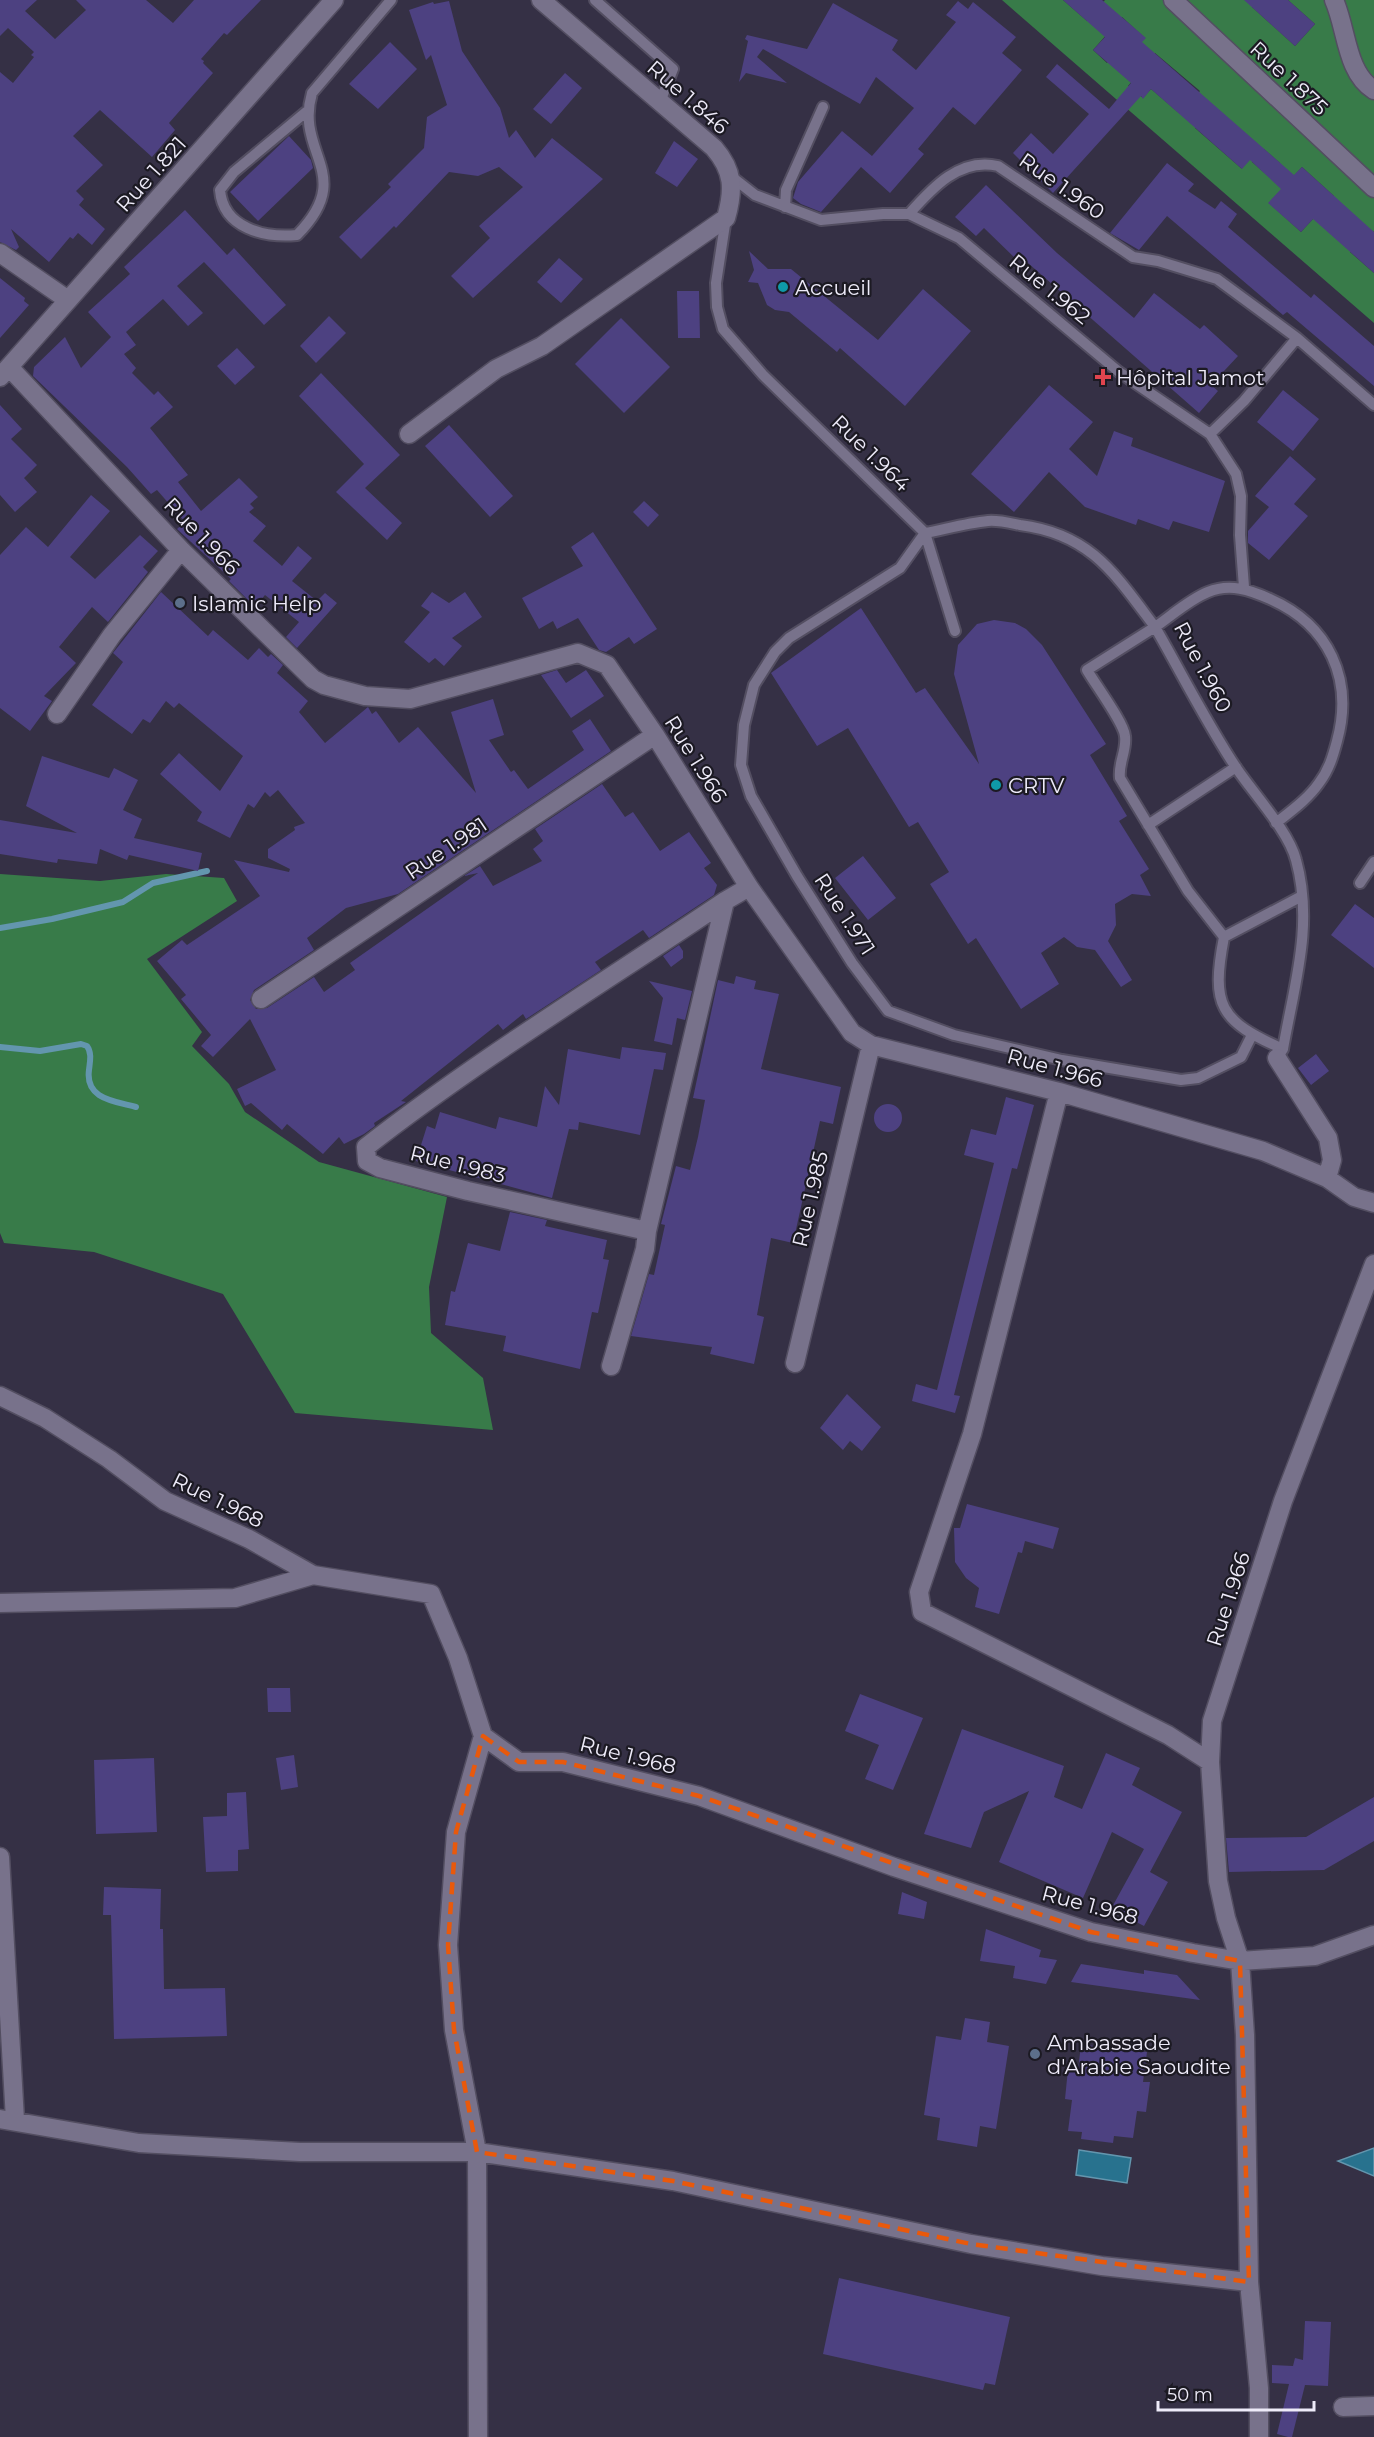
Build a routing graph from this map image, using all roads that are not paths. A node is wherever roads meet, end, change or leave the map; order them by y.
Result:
1 (334, 0) edge
2 (391, 0) edge
3 (541, 0) edge
4 (595, 0) edge
5 (1173, 0) edge
6 (1334, 0) edge
7 (1374, 90) edge
8 (660, 102) junction
9 (823, 107) dead end
10 (306, 112) junction
11 (732, 177) junction
12 (1374, 188) edge
13 (785, 207) junction
14 (909, 214) junction
15 (726, 218) junction
16 (0, 253) edge
17 (68, 300) junction
18 (1297, 338) junction
19 (4, 372) edge
20 (1374, 405) edge
21 (408, 434) dead end
22 (1210, 434) junction
23 (925, 533) junction
24 (181, 550) junction
25 (1244, 588) junction
26 (1155, 627) junction
27 (955, 631) dead end
28 (57, 714) dead end
29 (655, 735) junction
30 (1236, 767) junction
31 (1276, 824) junction
32 (1148, 825) junction
33 (1374, 862) edge
34 (1360, 883) dead end
35 (749, 887) junction
36 (1302, 896) junction
37 (725, 902) junction
38 (1224, 937) junction
39 (261, 999) dead end
40 (1252, 1035) junction
41 (871, 1045) junction
42 (1280, 1053) junction
43 (1059, 1092) junction
44 (1327, 1178) junction
45 (1374, 1203) edge
46 (647, 1231) junction
47 (1374, 1264) edge
48 (795, 1363) dead end
49 (611, 1366) dead end
50 (0, 1396) edge
51 (313, 1575) junction
52 (0, 1603) edge
53 (483, 1736) junction
54 (1210, 1762) junction
55 (0, 1857) edge
56 (1374, 1935) edge
57 (1240, 1961) junction
58 (8, 2119) edge
59 (477, 2152) junction
60 (1249, 2282) junction
61 (1374, 2406) edge
62 (1344, 2407) dead end
63 (478, 2437) edge
64 (1259, 2437) edge

1 - 17 street, Rue 1.821
2 - 10 lane
3 - 8 street, Rue 1.846
4 - 8 lane
5 - 12 street, Rue 1.875
6 - 7 street
8 - 11 street, Rue 1.846
9 - 13 lane
10 - 10 lane
11 - 13 lane, Rue 1.962
11 - 15 street
13 - 14 lane, Rue 1.962
14 - 18 lane, Rue 1.960
14 - 22 lane, Rue 1.962
15 - 21 street
15 - 23 lane, Rue 1.964
16 - 17 street
17 - 19 street, Rue 1.821
18 - 20 lane, Rue 1.960
18 - 22 lane
19 - 24 street, Rue 1.966
22 - 25 lane
23 - 26 lane
23 - 27 lane
23 - 40 lane, Rue 1.971
24 - 28 street
24 - 29 street, Rue 1.966
25 - 26 lane, Rue 1.960
25 - 31 lane, Rue 1.960
26 - 30 lane, Rue 1.960
26 - 32 lane
29 - 35 street, Rue 1.966
29 - 39 street, Rue 1.981
30 - 31 lane, Rue 1.960
30 - 32 lane
31 - 36 lane, Rue 1.960
32 - 38 lane
33 - 34 lane
35 - 37 street, Rue 1.983
35 - 41 street, Rue 1.966
36 - 38 lane
36 - 42 lane, Rue 1.960
37 - 46 street
37 - 46 street, Rue 1.983
38 - 40 lane
40 - 42 lane
41 - 43 street, Rue 1.966
41 - 48 street, Rue 1.985
42 - 44 street
43 - 44 street, Rue 1.966
43 - 54 street
44 - 45 street, Rue 1.966
46 - 49 street
47 - 54 street, Rue 1.966
50 - 51 street, Rue 1.968
51 - 52 street
51 - 53 street, Rue 1.968
53 - 57 street, Rue 1.968
53 - 59 street
54 - 57 street, Rue 1.966
55 - 58 street
56 - 57 street, Rue 1.968
57 - 60 street, Rue 1.966
58 - 59 street
59 - 60 street
59 - 63 street
60 - 64 street, Rue 1.966
61 - 62 street

